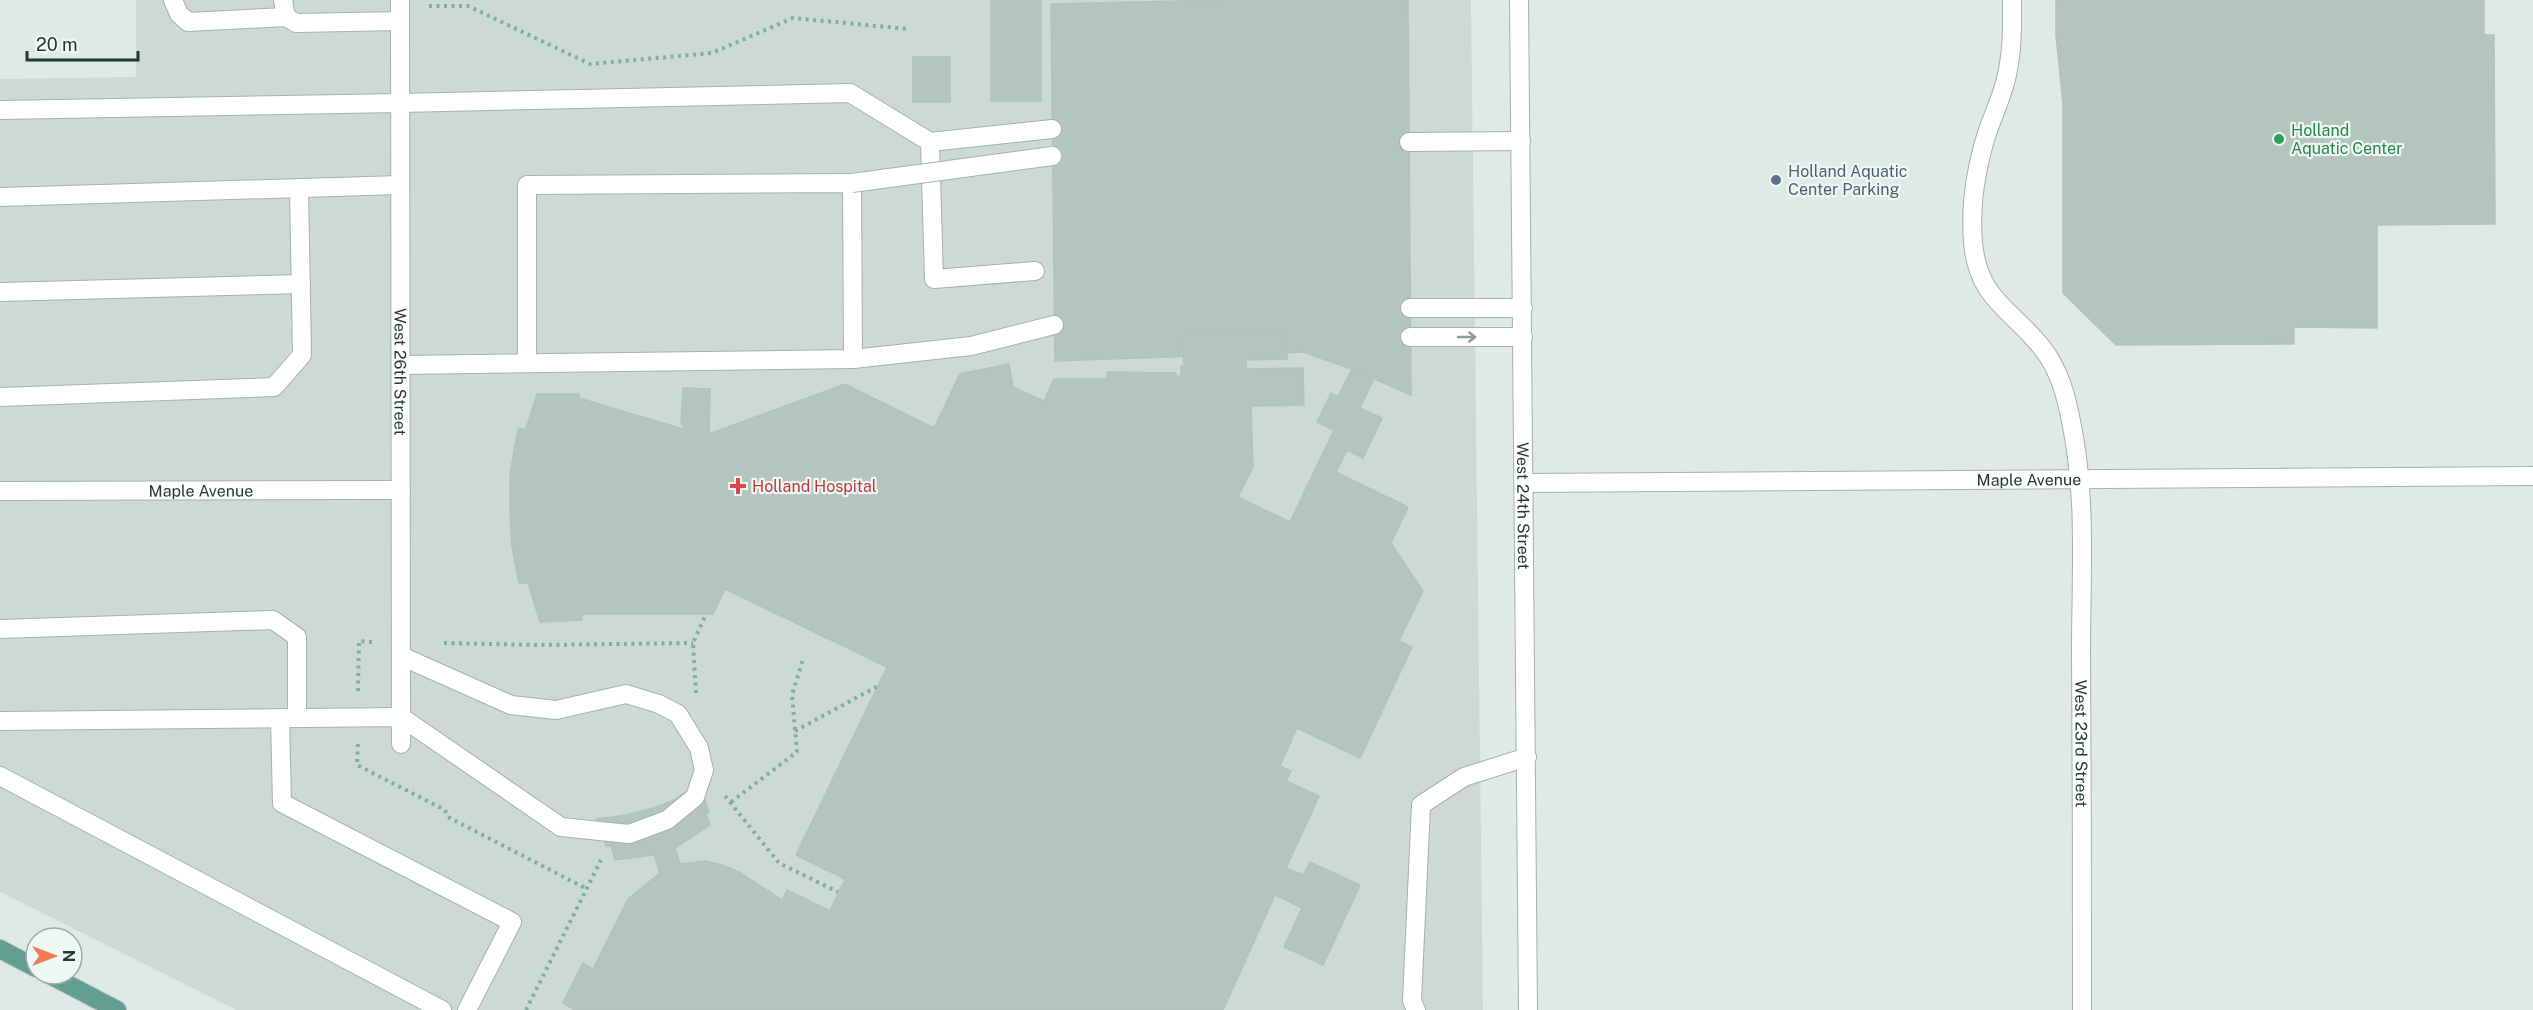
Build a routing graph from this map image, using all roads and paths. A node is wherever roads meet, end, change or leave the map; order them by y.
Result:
1 (173, 0) edge
2 (1519, 0) edge
3 (2012, 0) edge
4 (285, 9) edge
5 (399, 9) edge
6 (908, 29) dead end
7 (400, 104) junction
8 (0, 110) edge
9 (1052, 129) dead end
10 (1521, 141) junction
11 (930, 142) junction
12 (1409, 142) dead end
13 (1052, 156) dead end
14 (852, 183) junction
15 (400, 185) junction
16 (299, 188) junction
17 (0, 197) edge
18 (1035, 271) dead end
19 (301, 284) junction
20 (0, 292) edge
21 (1410, 308) dead end
22 (1523, 308) junction
23 (1054, 325) dead end
24 (1410, 337) dead end
25 (1523, 337) junction
26 (853, 358) junction
27 (528, 363) junction
28 (401, 365) junction
29 (0, 396) edge
30 (2533, 476) edge
31 (2081, 477) junction
32 (1525, 483) junction
33 (401, 490) junction
34 (0, 491) edge
35 (706, 614) dead end
36 (0, 629) edge
37 (693, 643) dead end
38 (401, 656) junction
39 (803, 659) dead end
40 (878, 686) dead end
41 (401, 717) junction
42 (289, 718) junction
43 (0, 721) edge
44 (795, 731) junction
45 (401, 744) dead end
46 (1527, 757) junction
47 (702, 775) junction
48 (0, 776) edge
49 (731, 802) junction
50 (615, 833) junction
51 (838, 892) dead end
52 (0, 949) edge
53 (24, 962) edge
54 (71, 986) edge
55 (117, 1010) edge
56 (442, 1010) edge
57 (467, 1010) edge
58 (526, 1010) edge
59 (1416, 1010) edge
60 (1528, 1010) edge
61 (2082, 1010) edge

1 - 4 street
2 - 10 street, West 24th Street
3 - 31 street, West 23rd Street
4 - 5 street
5 - 6 path
5 - 7 street, West 26th Street
7 - 8 street
7 - 11 street
7 - 15 street, West 26th Street
9 - 11 street
10 - 12 street
10 - 22 street, West 24th Street
11 - 18 street
13 - 14 street, bridge
14 - 26 street
14 - 27 street
15 - 16 street
15 - 28 street, West 26th Street
16 - 17 street
16 - 19 street
19 - 20 street
19 - 29 street
21 - 22 street
22 - 25 street, West 24th Street
23 - 26 street
24 -> 25 street
25 - 32 street, West 24th Street
26 - 27 street
27 - 28 street
28 - 33 street, West 26th Street
30 - 31 street, Maple Avenue
31 - 32 street, Maple Avenue
31 - 61 street, West 23rd Street
32 - 46 street, West 24th Street
33 - 34 street, Maple Avenue
33 - 38 street, West 26th Street
35 - 37 path
36 - 42 street
38 - 41 street, West 26th Street
38 - 47 street
39 - 44 path
40 - 44 path
41 - 42 street
41 - 45 street, West 26th Street
41 - 50 street
42 - 43 street
42 - 57 street
44 - 49 path
46 - 59 street
46 - 60 street, West 24th Street
47 - 49 path
47 - 50 street
48 - 56 street
49 - 51 path
50 - 58 path
52 - 53 main road
54 - 55 main road

